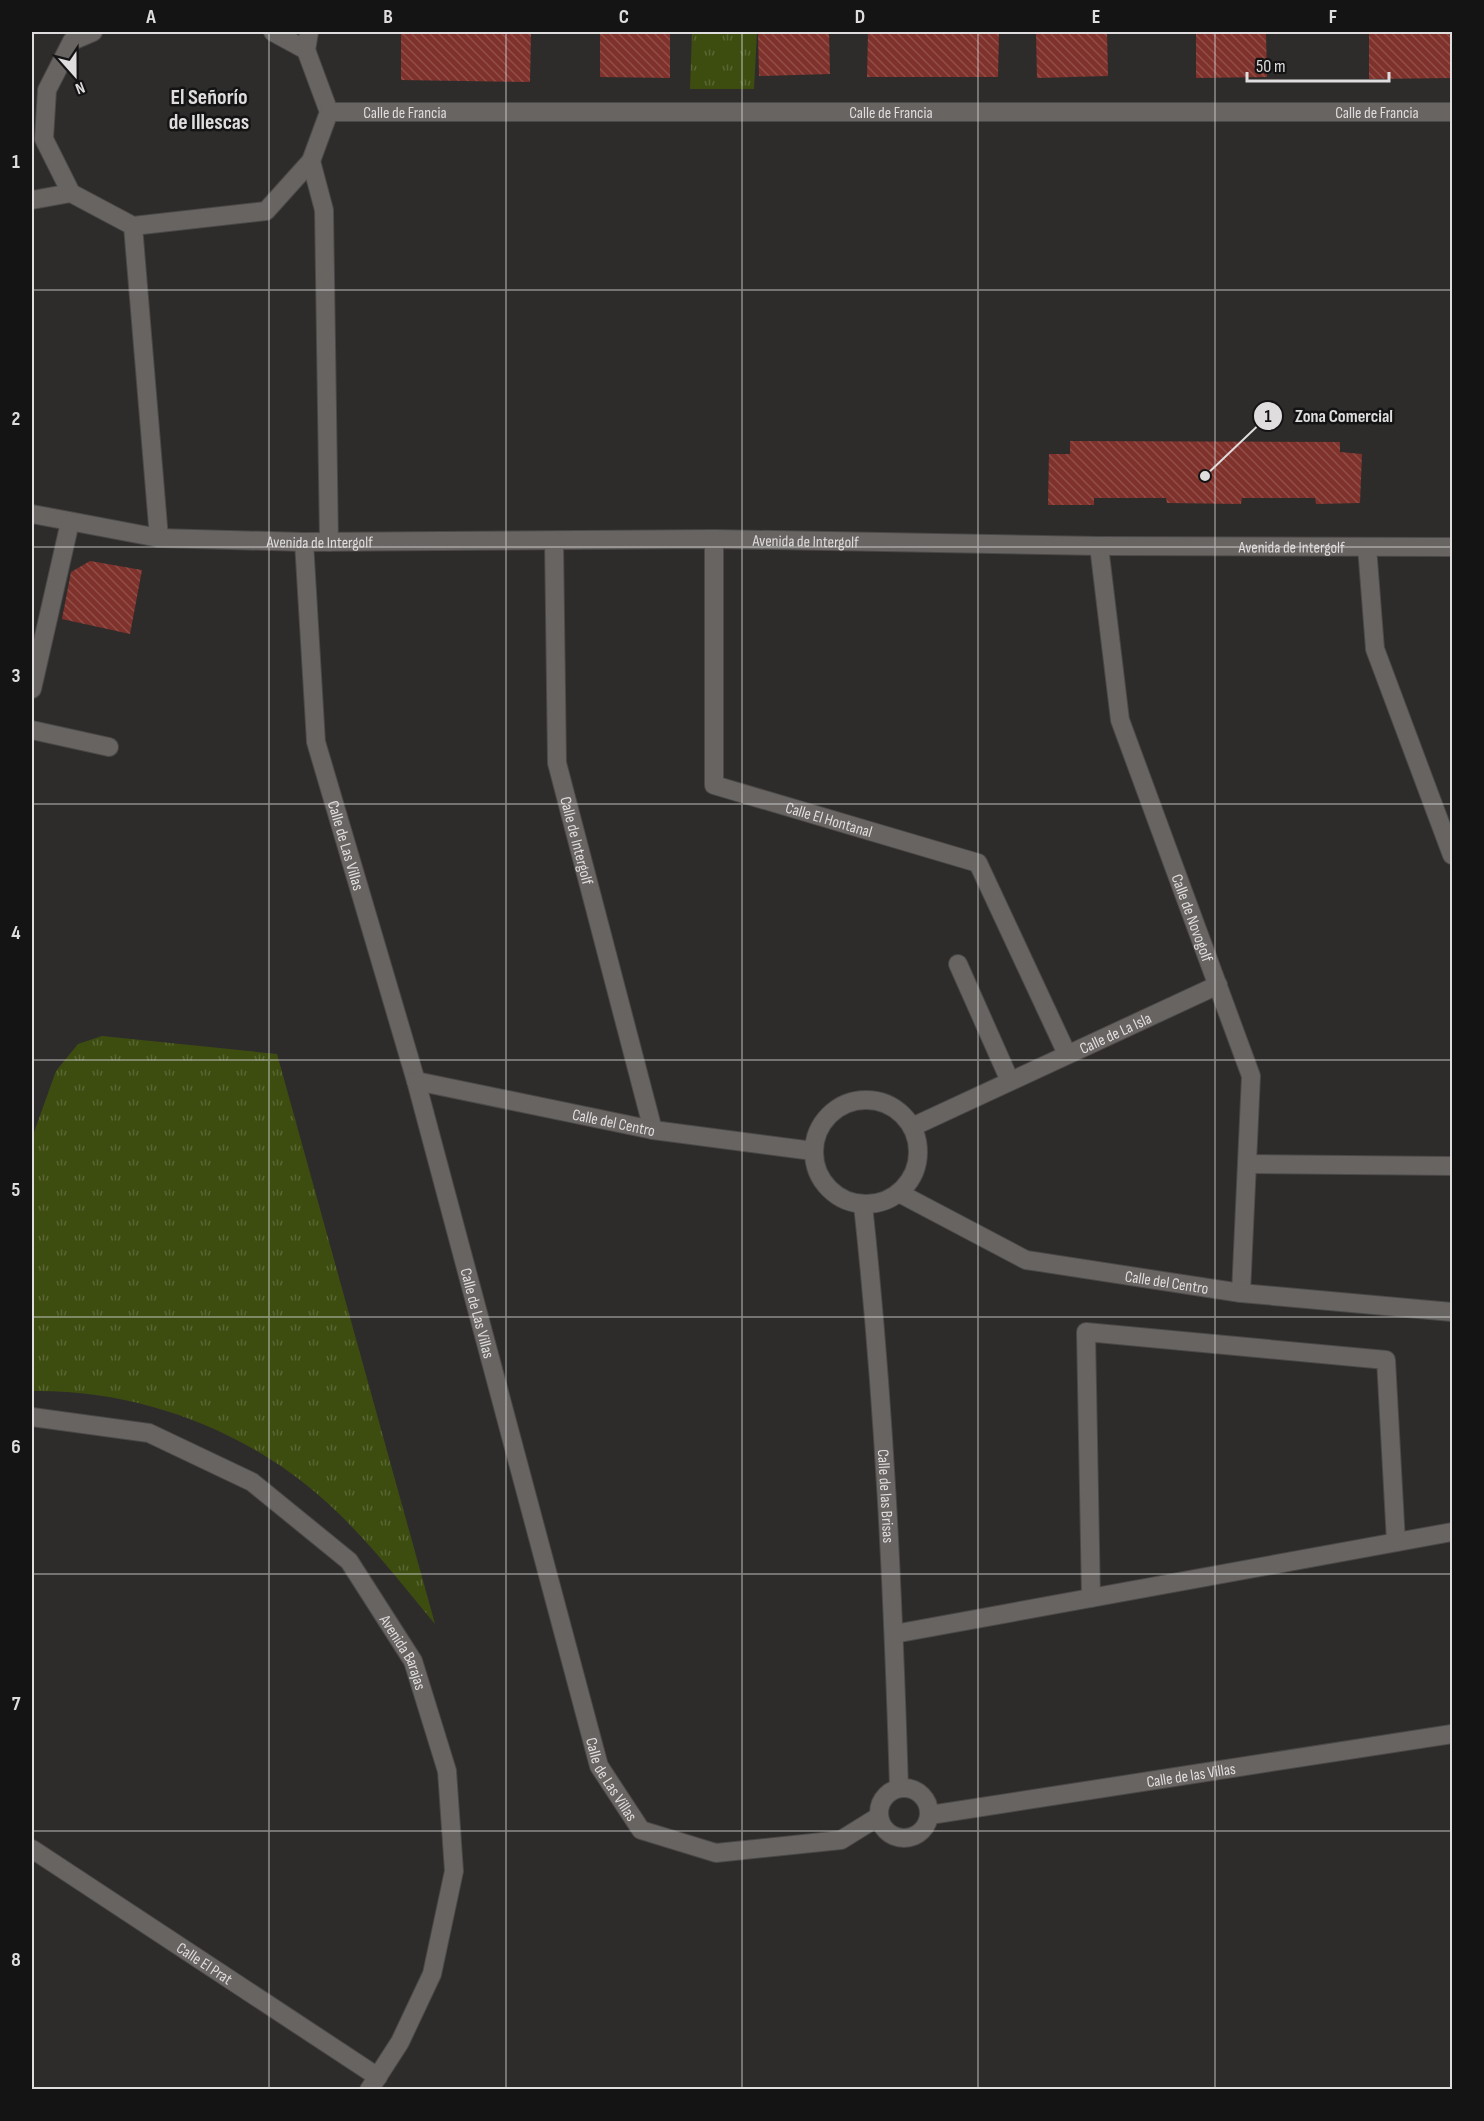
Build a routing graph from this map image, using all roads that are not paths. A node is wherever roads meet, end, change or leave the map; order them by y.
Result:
1 (93, 32) edge
2 (273, 32) edge
3 (309, 32) edge
4 (68, 36) edge
5 (306, 50) junction
6 (329, 112) junction
7 (1452, 112) edge
8 (311, 161) junction
9 (71, 194) junction
10 (32, 200) edge
11 (133, 226) junction
12 (32, 514) edge
13 (70, 522) junction
14 (159, 538) junction
15 (714, 539) junction
16 (554, 541) junction
17 (304, 542) junction
18 (329, 542) junction
19 (1099, 546) junction
20 (1367, 547) junction
21 (1452, 547) edge
22 (32, 689) edge
23 (32, 730) edge
24 (109, 747) dead end
25 (1452, 855) edge
26 (958, 964) dead end
27 (1218, 985) junction
28 (1067, 1054) junction
29 (416, 1081) junction
30 (1010, 1081) junction
31 (912, 1127) junction
32 (653, 1130) junction
33 (813, 1151) junction
34 (1247, 1164) junction
35 (1452, 1166) edge
36 (899, 1193) junction
37 (863, 1205) junction
38 (1241, 1293) junction
39 (1452, 1312) edge
40 (32, 1417) edge
41 (1452, 1532) edge
42 (1396, 1542) junction
43 (1091, 1598) junction
44 (894, 1634) junction
45 (1452, 1734) edge
46 (900, 1788) junction
47 (930, 1815) junction
48 (878, 1817) junction
49 (32, 1849) edge
50 (374, 2083) edge

1 - 4 street
2 - 5 street
3 - 5 street
4 - 9 street
5 - 6 street
6 - 7 street, Calle de Francia
6 - 8 street
8 - 11 street
8 - 18 street
9 - 10 street
9 - 11 street
11 - 14 street
12 - 13 street, Avenida de Intergolf
13 - 14 street, Avenida de Intergolf
13 - 22 street
14 - 17 street, Avenida de Intergolf
15 - 16 street, Avenida de Intergolf
15 - 19 street, Avenida de Intergolf
15 - 28 street, Calle El Hontanal
16 - 18 street, Avenida de Intergolf
16 - 32 street, Calle de Intergolf
17 - 18 street, Avenida de Intergolf
17 - 29 street, Calle de Las Villas
19 - 20 street, Avenida de Intergolf
19 - 27 street, Calle de Novogolf
20 - 21 street, Avenida de Intergolf
20 - 25 street
23 - 24 street
26 - 30 street
27 - 28 street, Calle de La Isla
27 - 34 street, Calle de Novogolf
28 - 30 street, Calle de La Isla
29 - 32 street, Calle del Centro
29 - 48 street, Calle de Las Villas
30 - 31 street, Calle de La Isla
31 - 33 street
31 - 36 street
32 - 33 street, Calle del Centro
33 - 37 street
34 - 35 street
34 - 38 street, Calle de Novogolf
36 - 37 street
36 - 38 street, Calle del Centro
37 - 44 street, Calle de las Brisas
38 - 39 street, Calle del Centro
40 - 50 street, Avenida Barajas
41 - 42 street
42 - 43 street
42 - 43 street
43 - 44 street
44 - 46 street, Calle de las Brisas
45 - 47 street, Calle de las Villas
46 - 47 street
46 - 48 street
47 - 48 street
49 - 50 street, Calle El Prat

